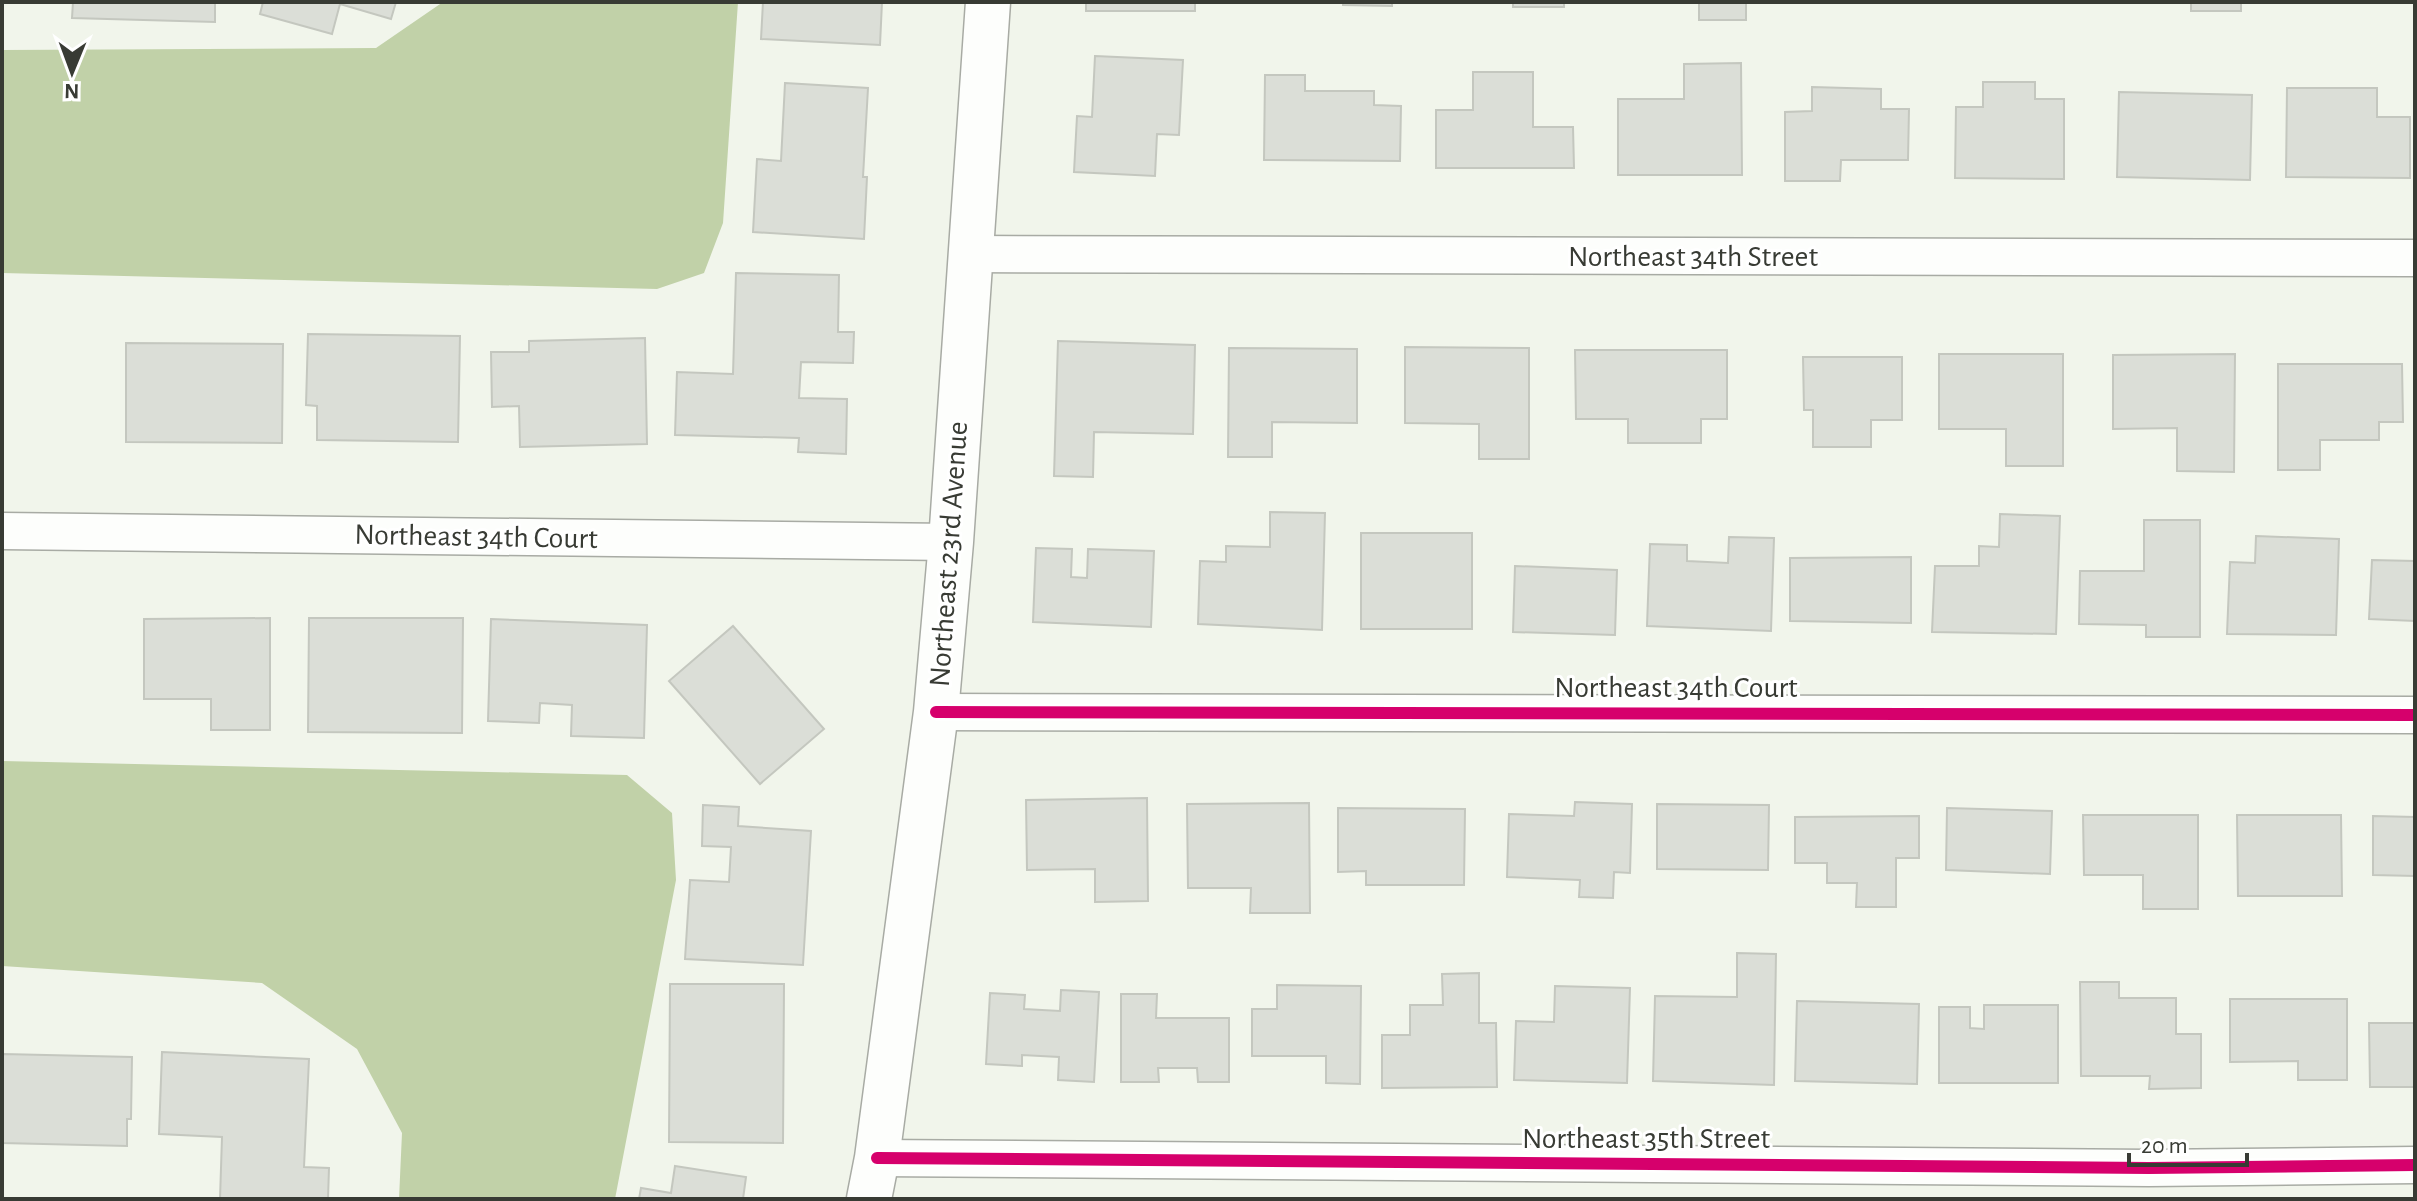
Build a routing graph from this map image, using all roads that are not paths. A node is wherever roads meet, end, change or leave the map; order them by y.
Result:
1 (988, 2) edge
2 (970, 254) junction
3 (2415, 258) edge
4 (2, 531) edge
5 (951, 542) junction
6 (936, 712) junction
7 (2415, 715) edge
8 (2415, 1165) edge
9 (873, 1178) edge

1 - 2 street, Northeast 23rd Avenue
2 - 3 street, Northeast 34th Street
2 - 5 street, Northeast 23rd Avenue
4 - 5 street, Northeast 34th Court
5 - 6 street, Northeast 23rd Avenue
6 - 7 street, Northeast 34th Court
6 - 9 street, Northeast 23rd Avenue
8 - 9 street, Northeast 35th Street

